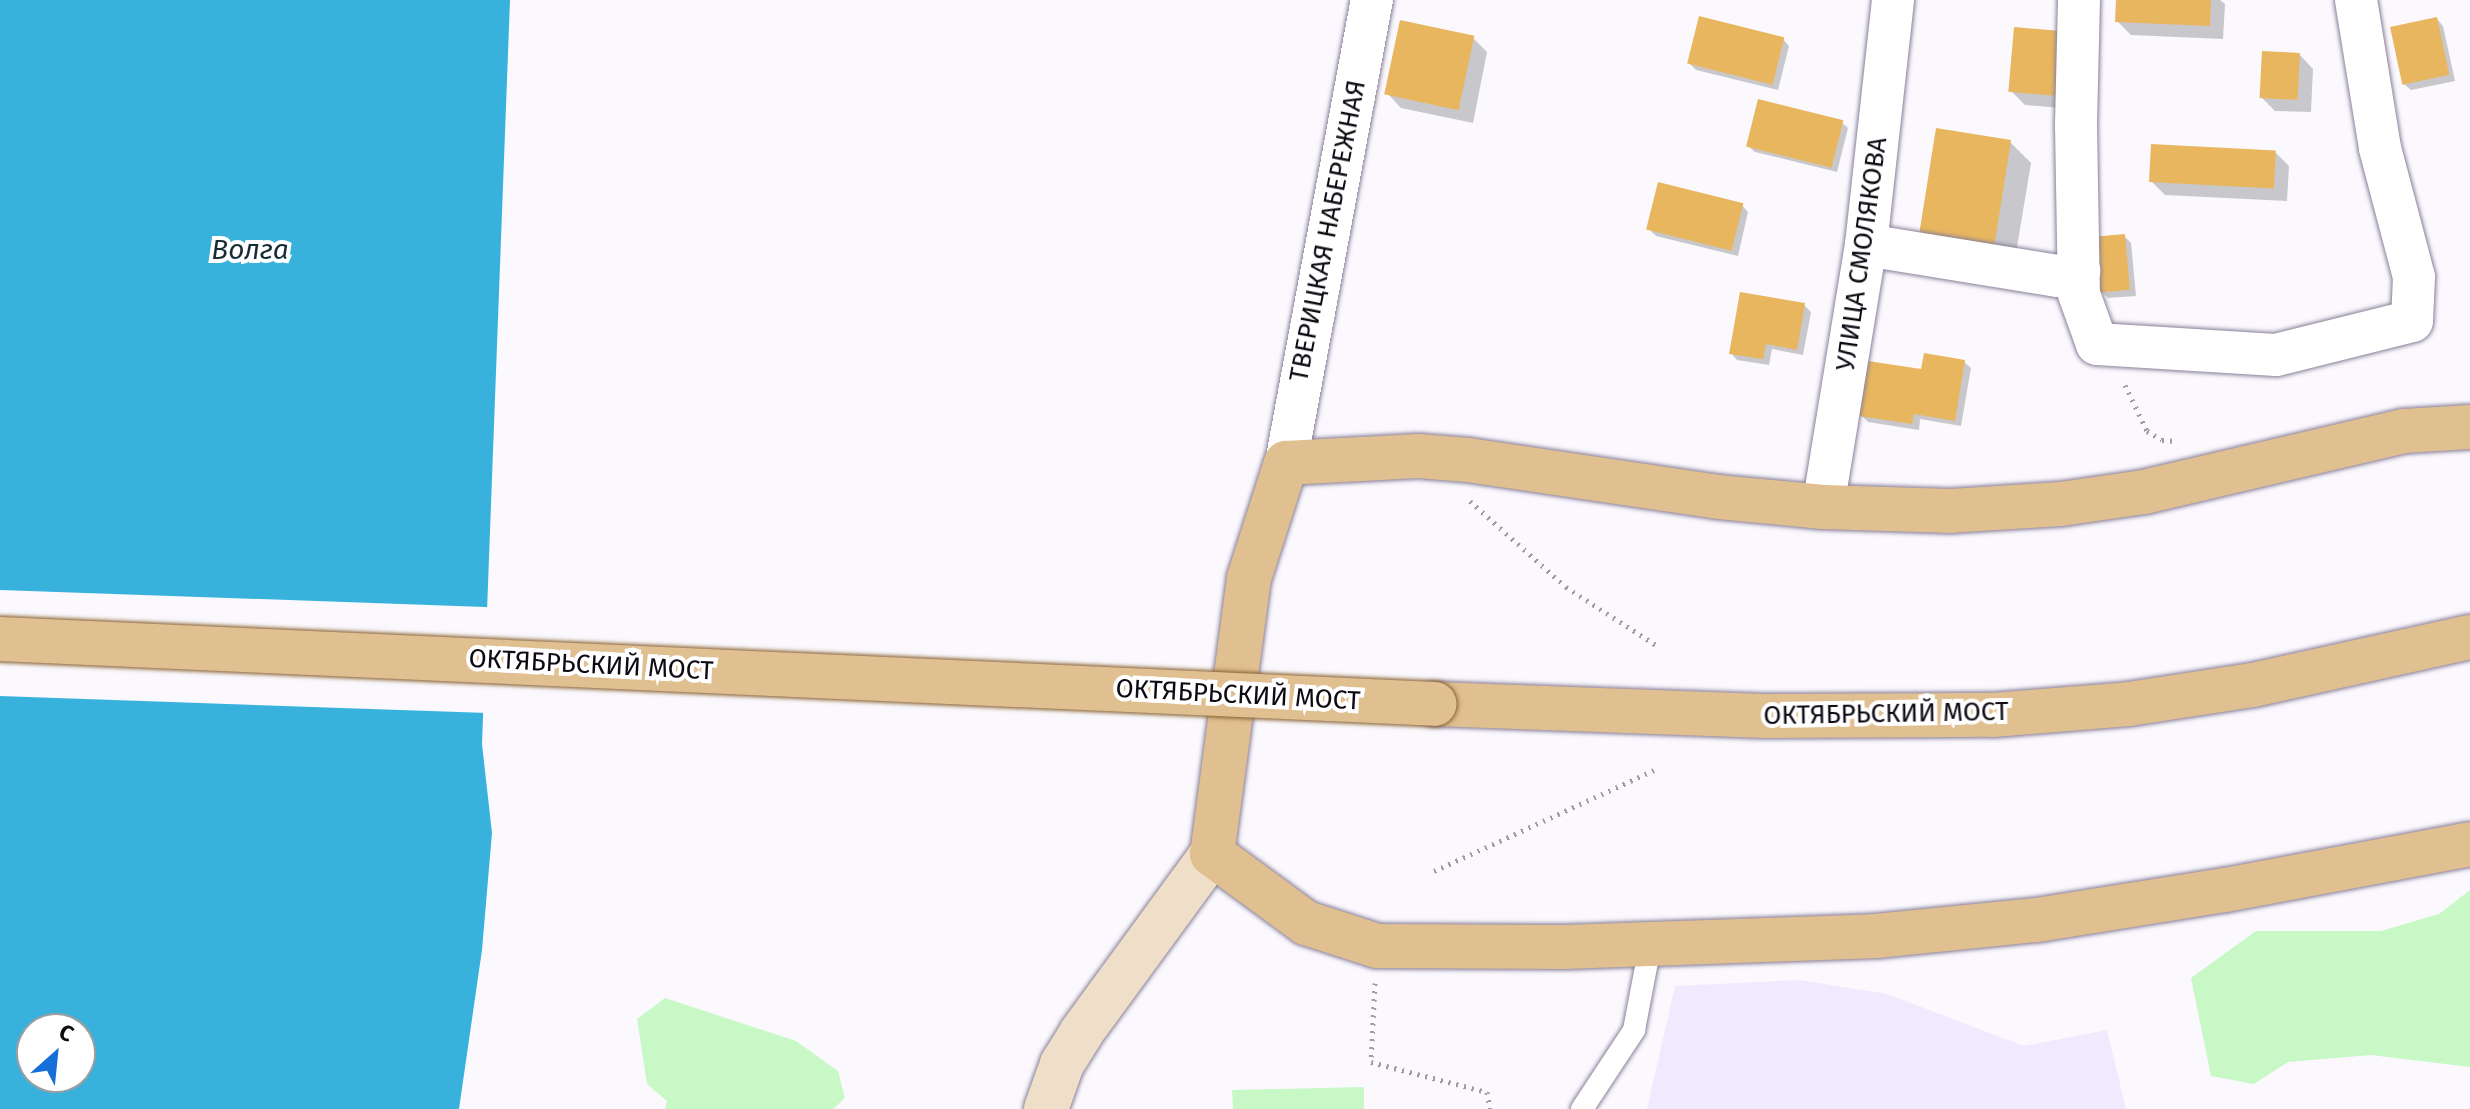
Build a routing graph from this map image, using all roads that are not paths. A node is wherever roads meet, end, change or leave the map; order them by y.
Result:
1 (1372, 0) edge
2 (1893, 0) edge
3 (2079, 0) edge
4 (2356, 0) edge
5 (1866, 245) junction
6 (2079, 271) junction
7 (2470, 427) edge
8 (1286, 463) junction
9 (1823, 507) junction
10 (2470, 637) edge
11 (0, 639) edge
12 (2470, 844) edge
13 (1212, 854) junction
14 (1650, 946) junction
15 (1046, 1109) edge
16 (1582, 1109) edge

1 - 8 street, ТВЕРИЦКАЯ НАБЕРЕЖНАЯ
2 - 5 street, УЛИЦА СМОЛЯКОВА
3 - 6 street
4 - 6 street
5 - 6 street
5 - 9 street, УЛИЦА СМОЛЯКОВА
7 - 9 main road
8 - 9 main road
8 - 13 main road
10 - 11 main road, ОКТЯБРЬСКИЙ МОСТ, bridge
12 - 14 main road
13 - 14 main road
13 - 15 street
14 - 16 lane

